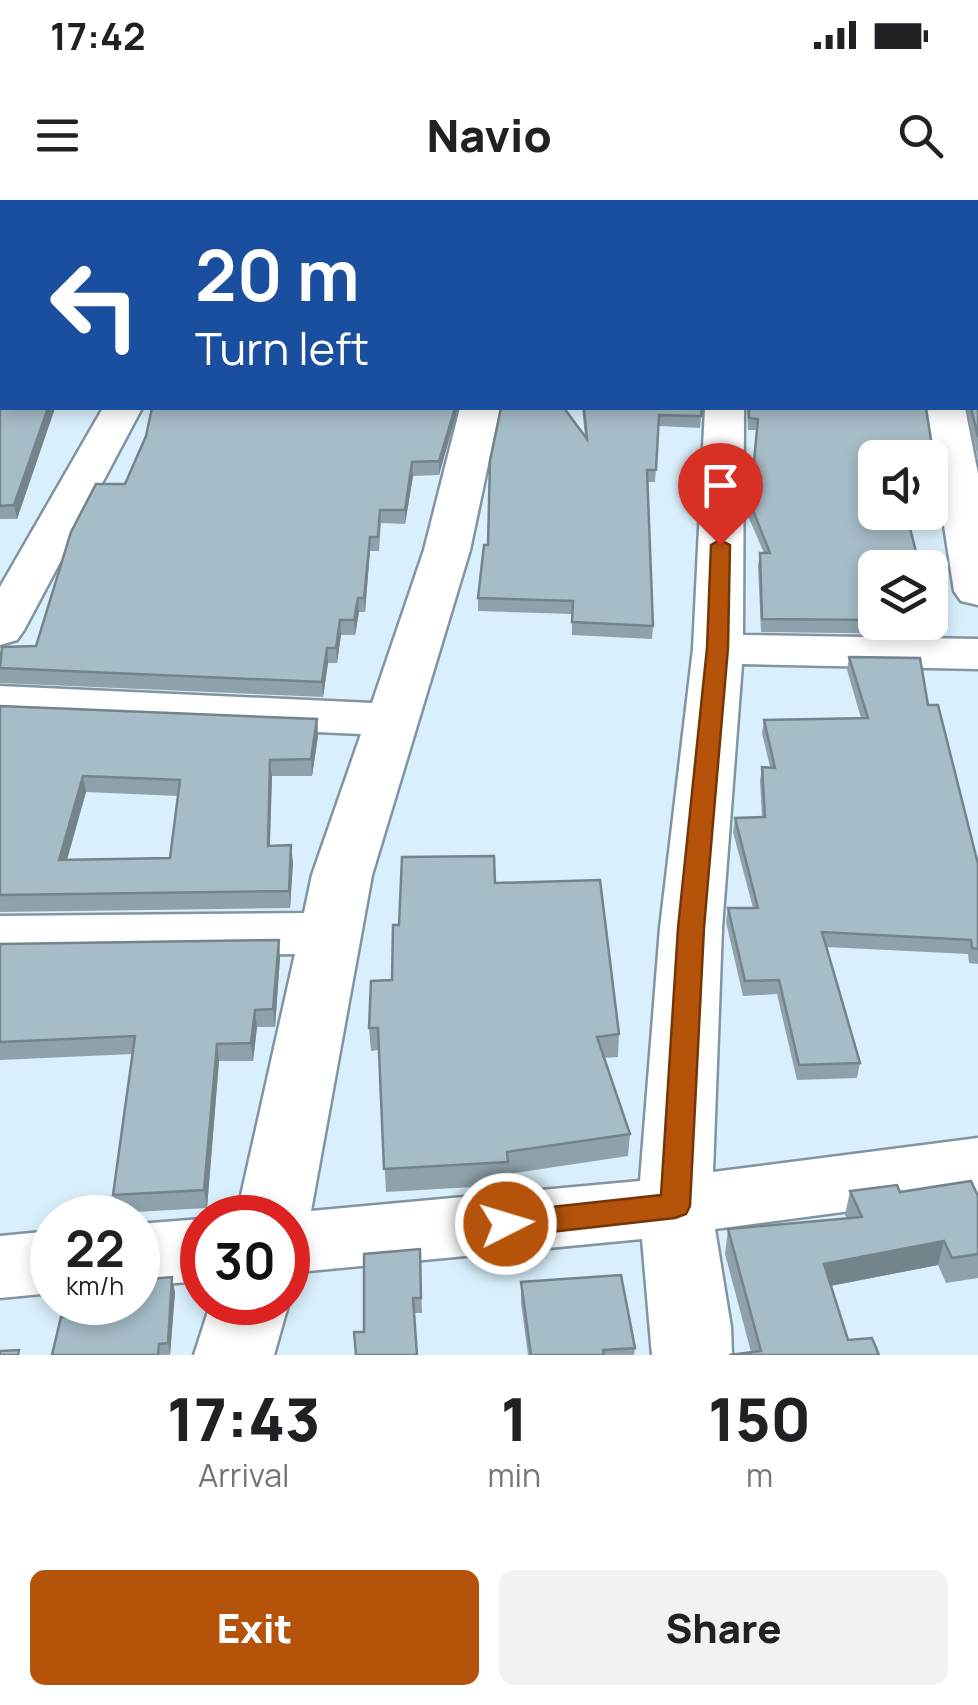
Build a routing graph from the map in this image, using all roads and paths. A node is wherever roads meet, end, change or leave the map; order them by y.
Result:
1 (121, 410) edge
2 (480, 410) edge
3 (724, 410) edge
4 (945, 410) edge
5 (978, 591) edge
6 (0, 630) edge
7 (718, 648) junction
8 (978, 654) edge
9 (0, 702) edge
10 (392, 720) junction
11 (330, 933) junction
12 (0, 938) edge
13 (978, 1166) edge
14 (278, 1195) edge
15 (675, 1206) junction
16 (310, 1241) edge
17 (30, 1264) edge
18 (0, 1266) edge
19 (243, 1325) edge
20 (234, 1355) edge
21 (692, 1355) edge

1 - 6 street
2 - 10 street
3 - 7 street
4 - 5 street
7 - 8 street
7 - 15 street
9 - 10 street
10 - 11 street
11 - 12 street
11 - 14 street
13 - 15 street
15 - 16 street
15 - 21 street
17 - 18 street
19 - 20 street

